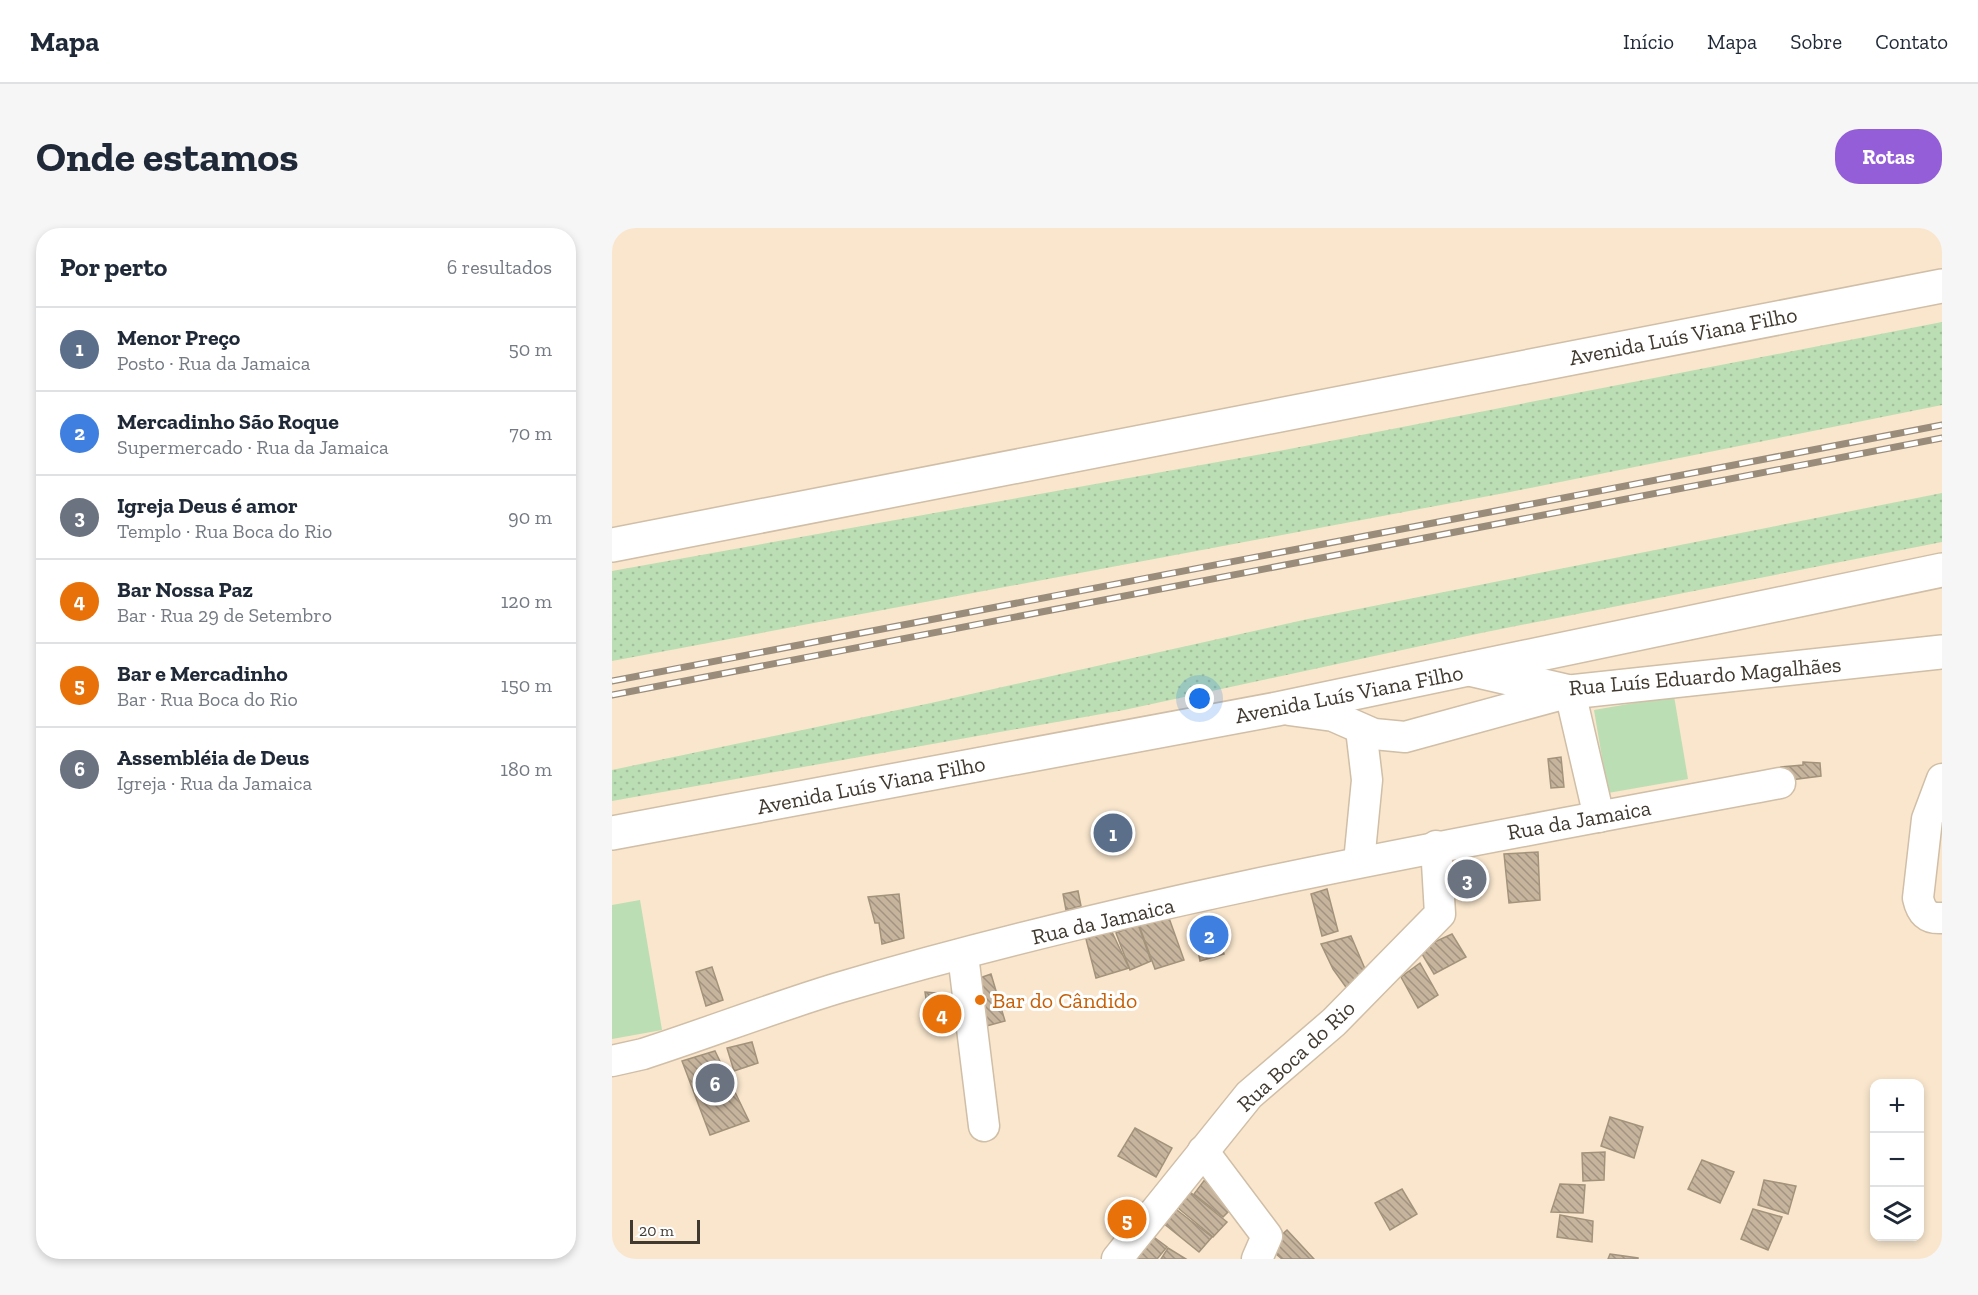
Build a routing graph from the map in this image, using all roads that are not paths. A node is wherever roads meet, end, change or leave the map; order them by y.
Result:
1 (1942, 286) edge
2 (612, 545) edge
3 (1942, 570) edge
4 (1942, 652) edge
5 (1469, 669) junction
6 (1570, 692) junction
7 (1277, 709) junction
8 (1361, 729) junction
9 (1942, 779) edge
10 (1780, 783) dead end
11 (1599, 817) junction
12 (612, 833) edge
13 (1436, 846) junction
14 (1359, 862) junction
15 (1942, 918) edge
16 (963, 955) junction
17 (612, 1061) edge
18 (984, 1126) dead end
19 (1203, 1150) junction
20 (1117, 1259) edge
21 (1257, 1259) edge

1 - 2 main road, Avenida Luís Viana Filho
3 - 5 main road, Avenida Luís Viana Filho
4 - 6 main road, Rua Luís Eduardo Magalhães
5 - 6 main road, Rua Luís Eduardo Magalhães
5 - 7 main road, Avenida Luís Viana Filho
6 - 8 street
6 - 11 street
7 - 8 street
7 - 12 main road, Avenida Luís Viana Filho
8 - 14 street
9 - 15 street
10 - 11 street, Rua da Jamaica
11 - 13 street, Rua da Jamaica
13 - 14 street, Rua da Jamaica
13 - 19 street, Rua Boca do Rio
14 - 16 street, Rua da Jamaica
16 - 17 street, Rua da Jamaica
16 - 18 street
19 - 20 street, Rua Boca do Rio
19 - 21 street

